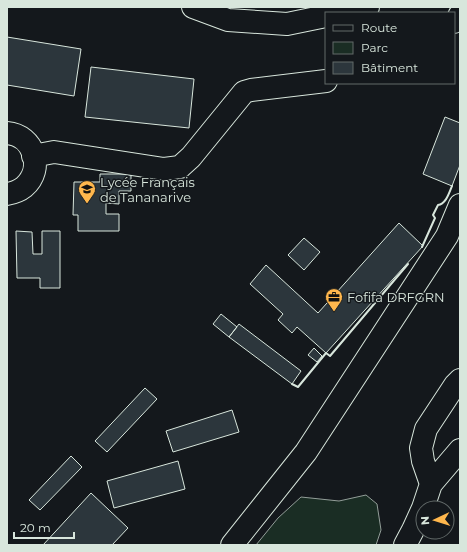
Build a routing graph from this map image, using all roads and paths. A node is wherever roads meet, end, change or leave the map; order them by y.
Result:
1 (193, 7) edge
2 (368, 7) edge
3 (345, 12) edge
4 (325, 16) edge
5 (325, 81) edge
6 (7, 133) edge
7 (33, 156) junction
8 (7, 194) edge
9 (460, 205) edge
10 (458, 386) edge
11 (460, 450) edge
12 (431, 484) junction
13 (426, 500) edge
14 (415, 528) edge
15 (232, 545) edge
16 (405, 545) edge

1 - 4 street
2 - 3 street
5 - 7 street
6 - 7 street
7 - 8 street
9 - 15 street
10 - 12 street
11 - 12 street
12 - 13 street
14 - 16 street

